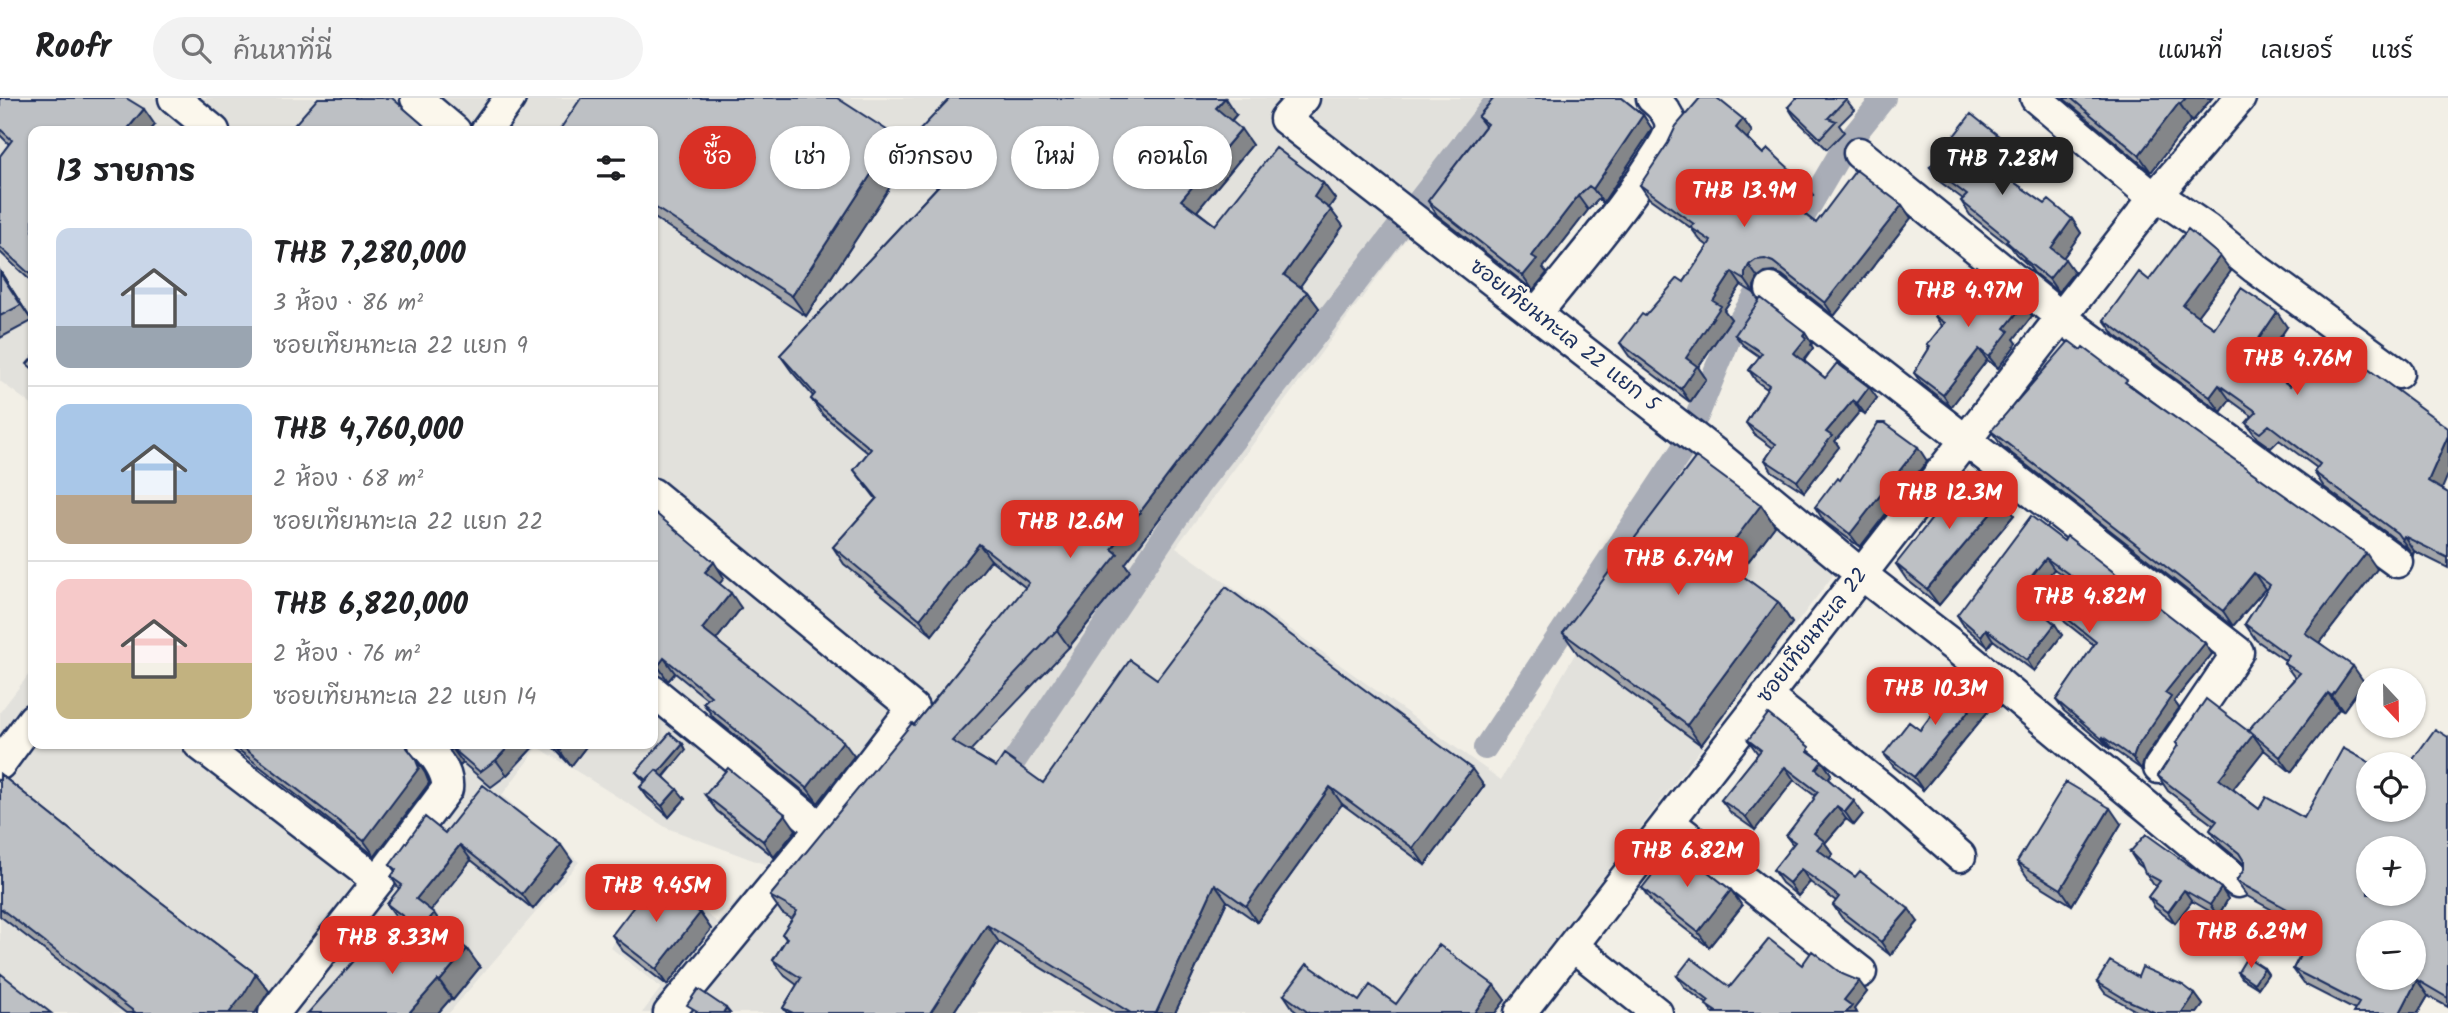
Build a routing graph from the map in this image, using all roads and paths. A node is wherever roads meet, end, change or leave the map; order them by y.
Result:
1 (174, 98) edge
2 (416, 98) edge
3 (510, 98) edge
4 (1304, 98) edge
5 (1652, 98) edge
6 (2036, 98) edge
7 (2240, 98) edge
8 (208, 126) edge
9 (449, 126) edge
10 (490, 126) edge
11 (1859, 153) dead end
12 (2155, 196) junction
13 (1771, 289) dead end
14 (1536, 314) junction
15 (2062, 318) junction
16 (2398, 373) dead end
17 (1966, 440) junction
18 (658, 498) edge
19 (2397, 562) dead end
20 (1861, 574) junction
21 (658, 695) edge
22 (1766, 696) junction
23 (28, 726) edge
24 (206, 749) edge
25 (428, 749) edge
26 (0, 764) edge
27 (2159, 768) edge
28 (1669, 822) junction
29 (821, 828) junction
30 (1960, 856) dead end
31 (378, 881) junction
32 (2238, 882) edge
33 (1573, 946) junction
34 (1861, 972) dead end
35 (274, 1013) edge
36 (669, 1013) edge
37 (1520, 1013) edge
38 (1657, 1013) edge

1 - 8 street
2 - 9 street
3 - 10 street
4 - 14 street, ซอยเทียนทะเล 22 แยก 5
5 - 14 street
6 - 12 street
7 - 12 street, ซอยเทียนทะเล 22
11 - 15 street
12 - 15 street, ซอยเทียนทะเล 22
12 - 16 street
13 - 17 street
14 - 20 street, ซอยเทียนทะเล 22 แยก 5
15 - 17 street, ซอยเทียนทะเล 22
15 - 19 street
17 - 20 street, ซอยเทียนทะเล 22
17 - 27 street
18 - 29 street
20 - 22 street, ซอยเทียนทะเล 22
20 - 32 street, ซอยเทียนทะเล 22 แยก 5
21 - 29 street
22 - 28 street, ซอยเทียนทะเล 22
22 - 30 street
23 - 26 street
24 - 31 street
25 - 31 street
28 - 33 street, ซอยเทียนทะเล 22
28 - 34 street
29 - 36 street
31 - 35 street
33 - 37 street, ซอยเทียนทะเล 22
33 - 38 street

